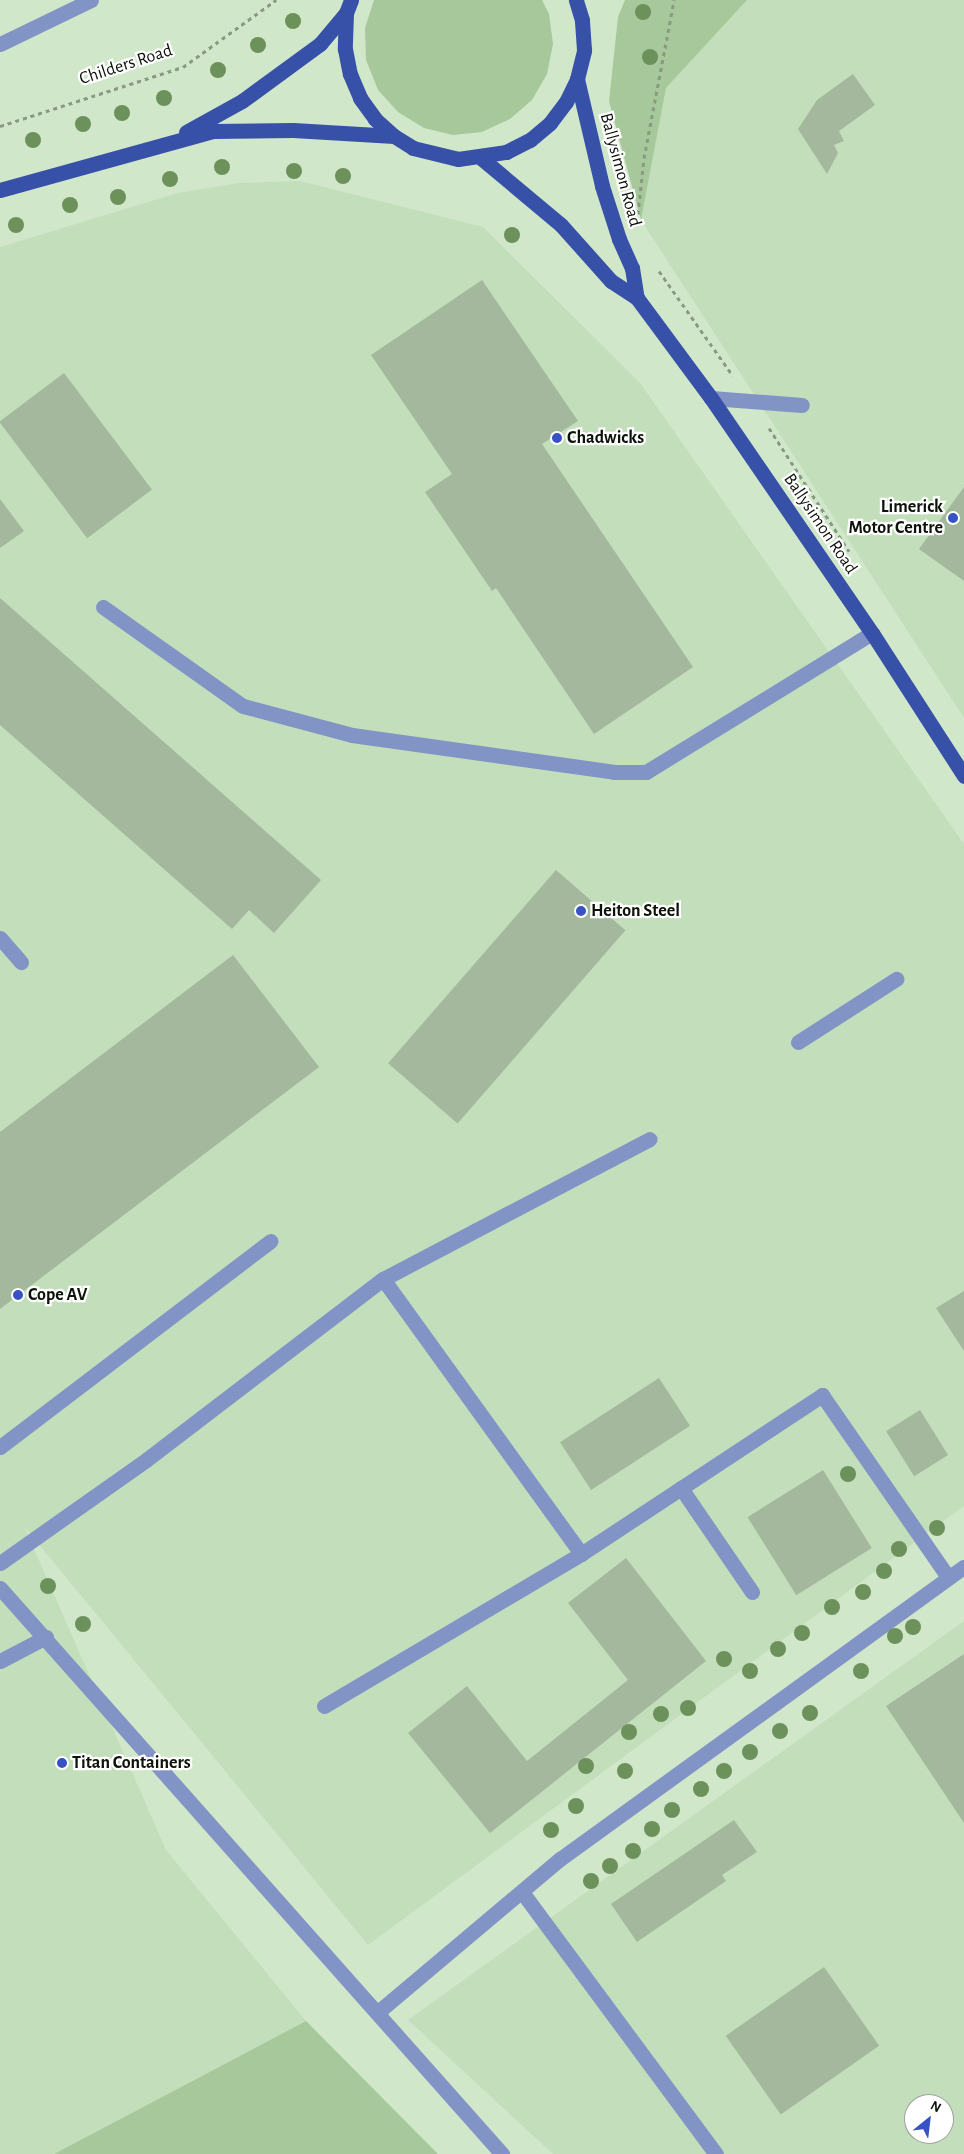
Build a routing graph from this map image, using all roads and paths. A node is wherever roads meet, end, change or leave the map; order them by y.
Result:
1 (91, 0) edge
2 (276, 0) edge
3 (576, 0) edge
4 (589, 0) edge
5 (674, 0) edge
6 (349, 7) edge
7 (582, 20) junction
8 (0, 44) edge
9 (577, 79) junction
10 (0, 126) edge
11 (394, 136) junction
12 (171, 140) junction
13 (481, 158) junction
14 (0, 190) edge
15 (619, 239) junction
16 (657, 267) dead end
17 (637, 298) junction
18 (711, 398) junction
19 (750, 401) junction
20 (802, 404) dead end
21 (854, 559) dead end
22 (103, 607) dead end
23 (872, 633) junction
24 (964, 776) edge
25 (0, 938) edge
26 (21, 962) dead end
27 (896, 979) dead end
28 (798, 1042) dead end
29 (650, 1139) dead end
30 (270, 1241) dead end
31 (383, 1279) junction
32 (0, 1447) edge
33 (681, 1488) junction
34 (581, 1554) junction
35 (0, 1563) edge
36 (964, 1567) edge
37 (948, 1577) junction
38 (0, 1588) edge
39 (752, 1592) dead end
40 (46, 1637) junction
41 (0, 1661) edge
42 (324, 1706) dead end
43 (522, 1892) junction
44 (378, 2012) junction
45 (502, 2154) edge
46 (716, 2154) edge

1 - 8 street
2 - 10 path, Childers Road
3 - 7 main road
4 - 7 main road
5 - 15 path
6 - 11 main road
6 - 12 main road
7 - 9 main road
9 - 13 main road
9 - 15 main road, Ballysimon Road
11 - 12 main road
11 - 13 main road
12 - 14 main road
13 - 17 main road, Ballysimon Road
15 - 17 main road, Ballysimon Road
16 - 19 path
17 - 18 main road, Ballysimon Road
18 - 19 street
18 - 23 main road, Ballysimon Road
19 - 20 street
19 - 21 path
22 - 23 street
23 - 24 main road, Ballysimon Road
25 - 26 street
27 - 28 street
29 - 31 street
30 - 32 street
31 - 34 street
31 - 35 street
33 - 34 street
33 - 37 street
33 - 39 street
34 - 42 street
36 - 37 street
37 - 43 street
38 - 40 street
40 - 41 street
40 - 44 street
43 - 44 street
43 - 46 street
44 - 45 street

